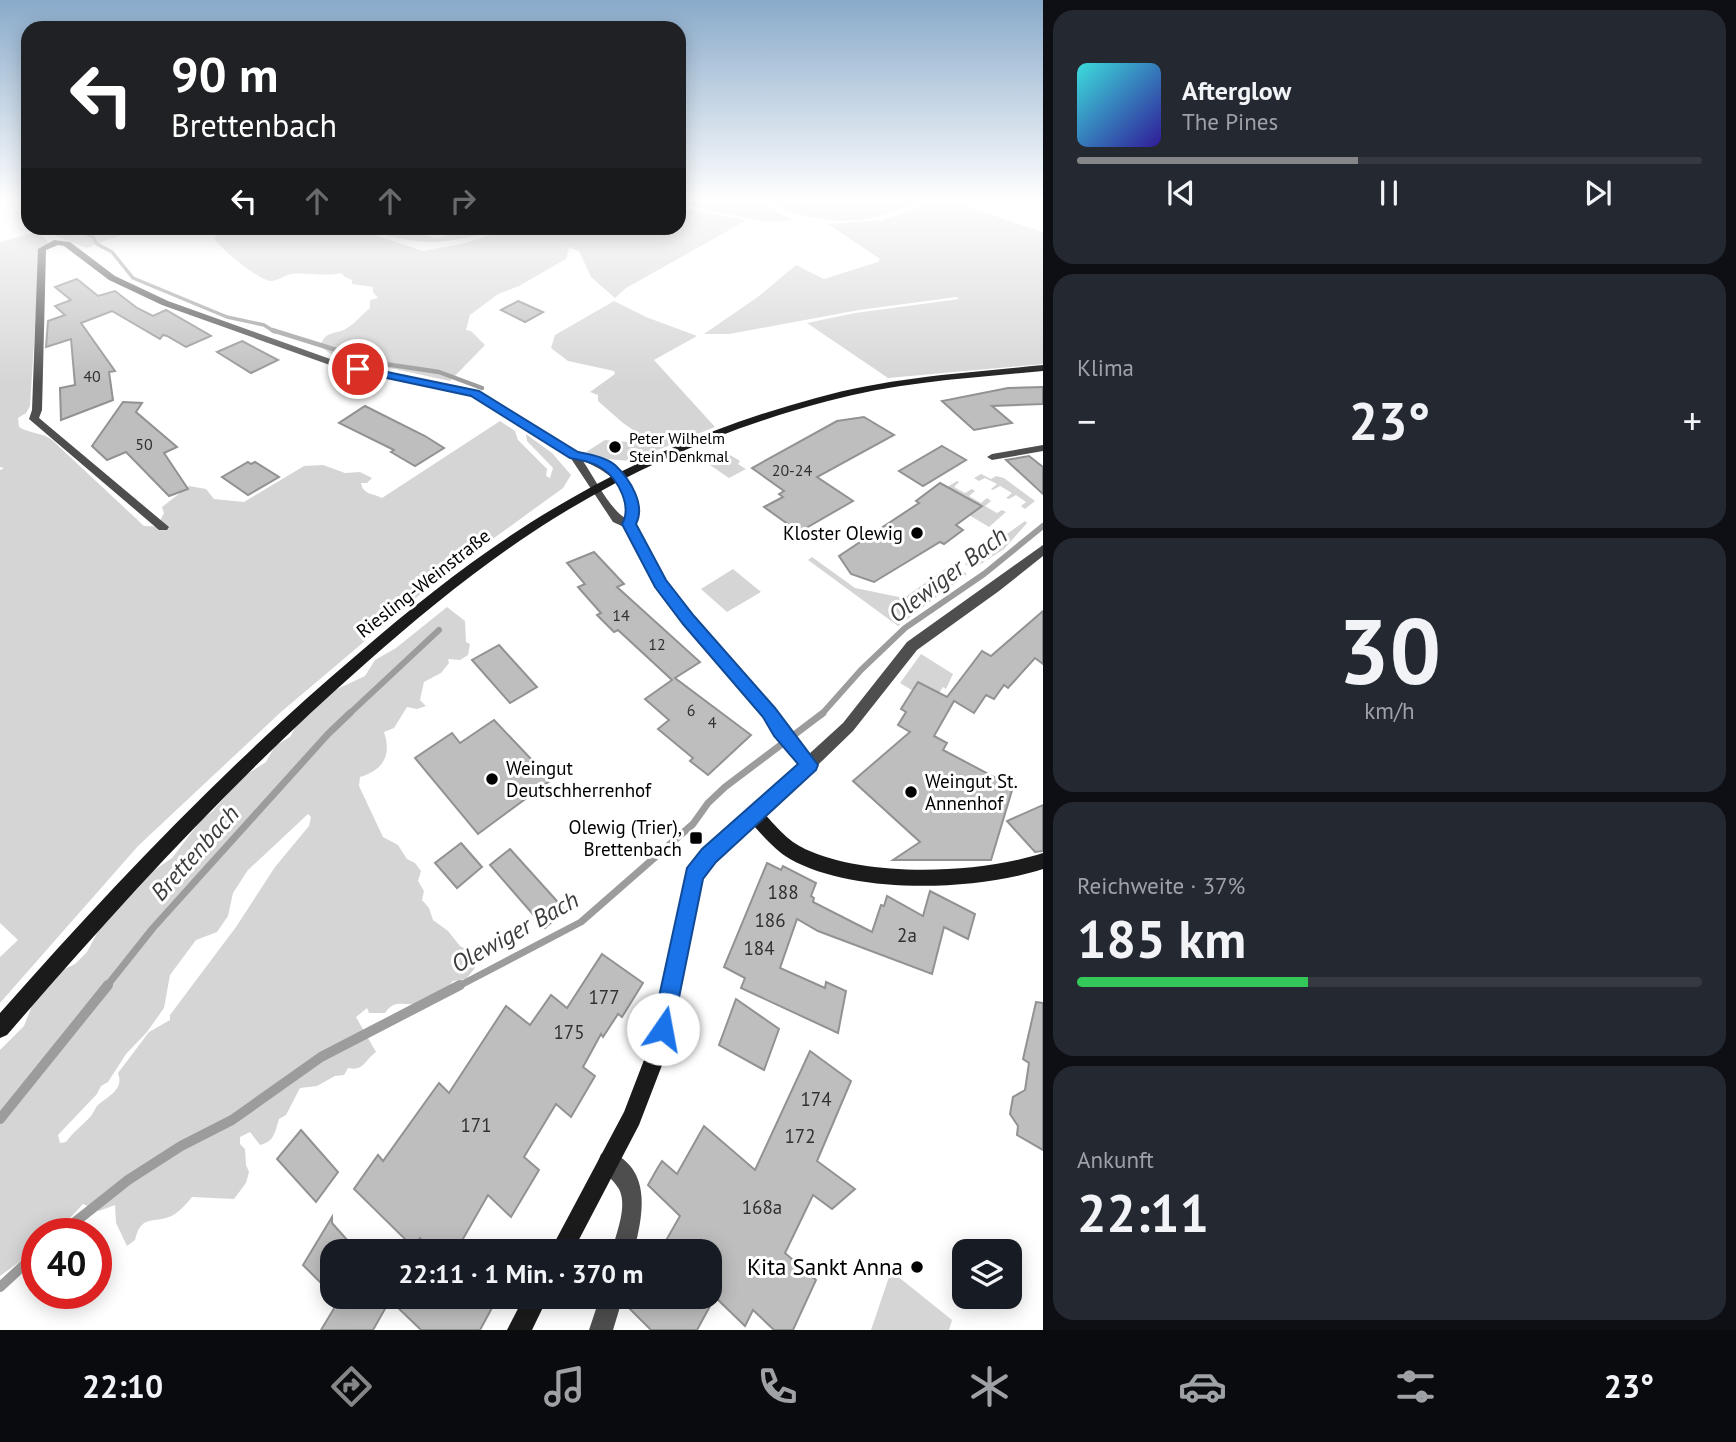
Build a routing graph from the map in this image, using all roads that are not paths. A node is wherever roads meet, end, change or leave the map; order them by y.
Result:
1 (43, 260) edge
2 (88, 260) edge
3 (1043, 370) edge
4 (1043, 448) edge
5 (574, 455) junction
6 (992, 457) dead end
7 (619, 477) junction
8 (594, 490) junction
9 (629, 524) junction
10 (163, 527) dead end
11 (1043, 549) edge
12 (809, 765) junction
13 (755, 815) junction
14 (1043, 861) edge
15 (0, 1028) edge
16 (609, 1162) junction
17 (567, 1239) edge
18 (625, 1239) edge
19 (530, 1309) edge
20 (607, 1309) edge
21 (519, 1330) edge
22 (601, 1330) edge

1 - 10 street
2 - 5 street
3 - 7 main road, Riesling-Weinstraße
4 - 6 street
5 - 7 street
5 - 8 street
7 - 8 main road, Riesling-Weinstraße
7 - 9 street
8 - 9 street
8 - 15 main road, Riesling-Weinstraße
9 - 12 street
11 - 12 street
12 - 13 street
13 - 14 main road
13 - 16 main road
16 - 17 main road
16 - 18 street
19 - 21 main road
20 - 22 street

